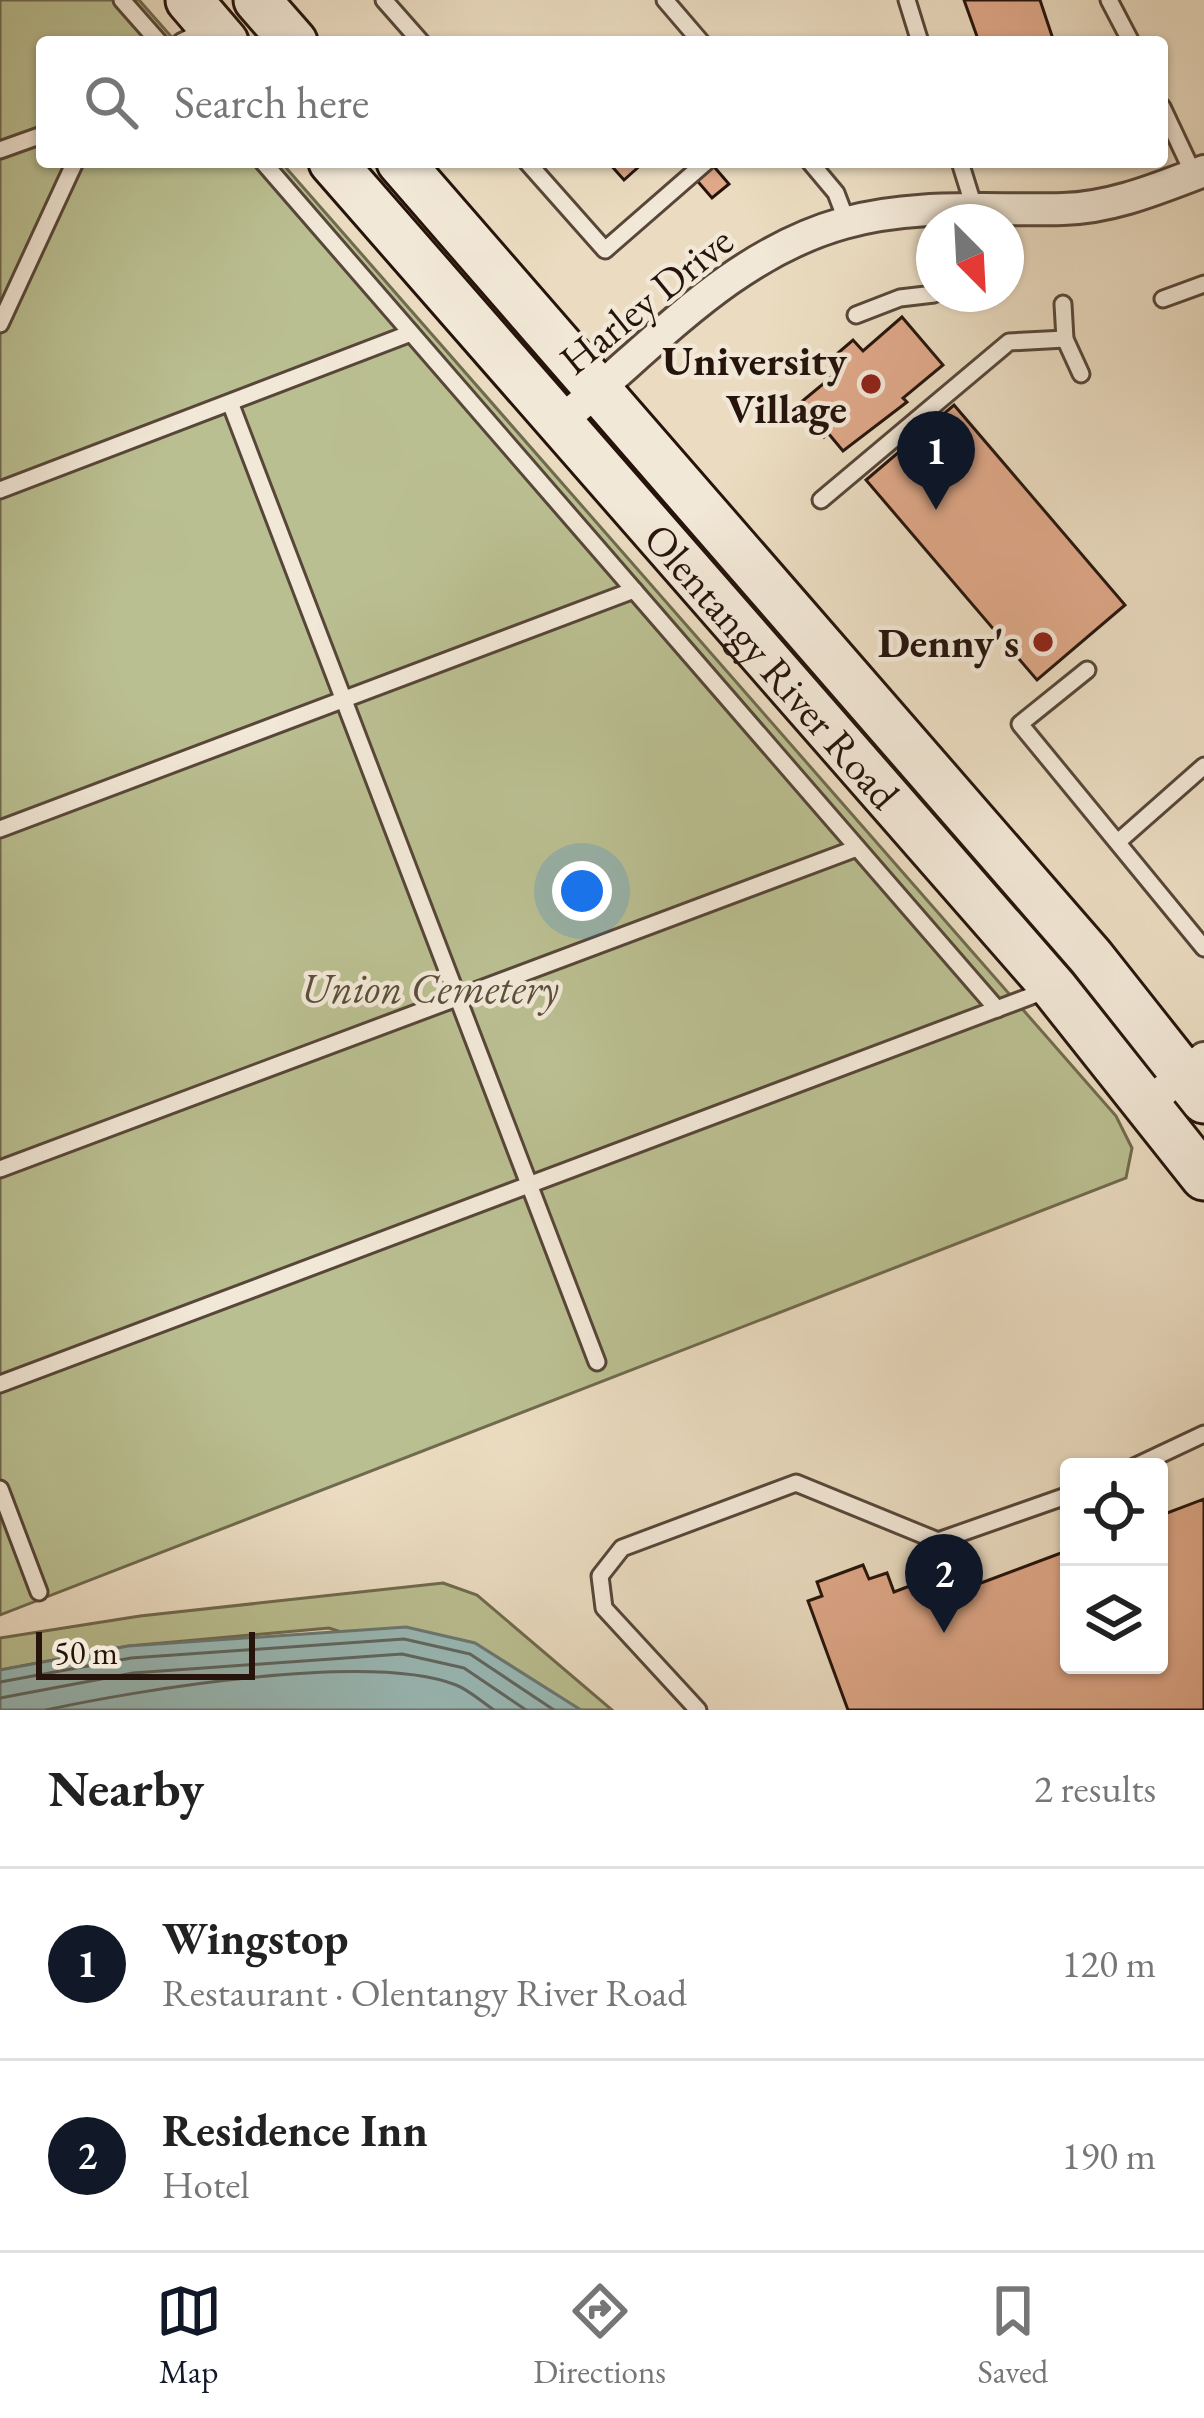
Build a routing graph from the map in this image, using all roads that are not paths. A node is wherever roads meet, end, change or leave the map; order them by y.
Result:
1 (122, 0) edge
2 (257, 0) edge
3 (384, 0) edge
4 (665, 0) edge
5 (907, 0) edge
6 (1109, 0) edge
7 (154, 36) edge
8 (289, 36) edge
9 (416, 36) edge
10 (696, 36) edge
11 (918, 36) edge
12 (1128, 36) edge
13 (1168, 118) edge
14 (36, 137) edge
15 (0, 150) edge
16 (71, 168) edge
17 (268, 168) edge
18 (337, 168) edge
19 (405, 168) edge
20 (532, 168) edge
21 (699, 168) edge
22 (815, 168) edge
23 (962, 168) edge
24 (1199, 173) edge
25 (973, 204) edge
26 (1024, 208) edge
27 (916, 214) edge
28 (847, 222) junction
29 (1204, 284) edge
30 (916, 296) edge
31 (1163, 299) dead end
32 (1063, 304) dead end
33 (856, 315) dead end
34 (0, 324) edge
35 (411, 332) junction
36 (1065, 339) junction
37 (1081, 374) dead end
38 (601, 389) junction
39 (231, 405) junction
40 (562, 421) junction
41 (0, 490) edge
42 (821, 500) dead end
43 (634, 590) junction
44 (1087, 670) dead end
45 (343, 701) junction
46 (1204, 766) edge
47 (0, 830) edge
48 (1119, 841) junction
49 (857, 848) junction
50 (1204, 948) edge
51 (1091, 957) junction
52 (1054, 988) junction
53 (454, 998) junction
54 (997, 1009) junction
55 (1197, 1077) edge
56 (1147, 1104) junction
57 (0, 1169) edge
58 (1204, 1178) edge
59 (525, 1186) junction
60 (597, 1362) dead end
61 (0, 1384) edge
62 (1204, 1434) edge
63 (1153, 1458) edge
64 (0, 1489) edge
65 (1060, 1498) edge
66 (39, 1592) dead end
67 (698, 1710) edge

1 - 7 lane
2 - 8 main road
3 - 9 lane
4 - 10 lane
5 - 11 lane
6 - 12 lane
13 - 24 lane
14 - 15 lane
16 - 34 lane
17 - 35 lane
18 - 40 main road, Olentangy River Road
19 - 38 main road, Olentangy River Road
20 - 21 lane
22 - 28 lane
23 - 25 lane
24 - 26 street, Harley Drive
27 - 28 street, Harley Drive
28 - 38 street, Harley Drive
29 - 31 lane
30 - 33 lane
32 - 36 lane
35 - 39 lane
35 - 43 lane
36 - 37 lane
36 - 42 lane
38 - 40 street, Harley Drive
38 - 51 main road, Olentangy River Road
39 - 41 lane
39 - 45 lane
40 - 52 main road, Olentangy River Road
43 - 45 lane
43 - 49 lane
44 - 48 lane
45 - 47 lane
45 - 53 lane
46 - 48 lane
48 - 50 lane
49 - 53 lane
49 - 54 lane
51 - 52 lane
51 - 55 main road, Olentangy River Road
52 - 54 lane
52 - 56 main road, Olentangy River Road
53 - 57 lane
53 - 59 lane
54 - 59 lane
55 - 56 street
56 - 58 main road, Olentangy River Road
59 - 60 lane
59 - 61 lane
62 - 63 lane
64 - 66 lane
65 - 67 lane

